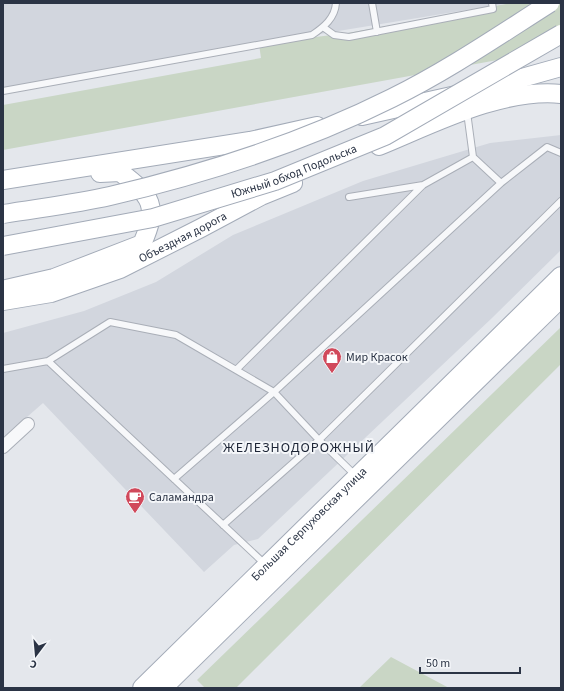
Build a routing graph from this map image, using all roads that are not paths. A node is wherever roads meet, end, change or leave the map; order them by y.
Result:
1 (336, 3) edge
2 (372, 3) edge
3 (492, 3) edge
4 (550, 3) edge
5 (323, 27) junction
6 (377, 32) junction
7 (561, 34) edge
8 (561, 67) edge
9 (3, 90) edge
10 (561, 94) edge
11 (466, 109) junction
12 (561, 153) edge
13 (473, 157) junction
14 (10, 179) edge
15 (501, 183) junction
16 (423, 185) junction
17 (349, 197) dead end
18 (561, 201) edge
19 (3, 214) edge
20 (3, 246) edge
21 (561, 276) edge
22 (3, 290) edge
23 (561, 298) edge
24 (3, 301) edge
25 (48, 361) junction
26 (3, 369) edge
27 (236, 370) junction
28 (274, 392) junction
29 (28, 424) dead end
30 (318, 440) junction
31 (3, 446) edge
32 (357, 476) junction
33 (174, 479) junction
34 (223, 525) junction
35 (266, 565) junction
36 (142, 688) edge
37 (163, 688) edge

1 - 5 lane
2 - 6 lane
3 - 6 lane
4 - 19 main road, bridge
5 - 6 lane
5 - 9 lane
7 - 20 main road, Южный обход Подольска, bridge
8 - 14 main road
10 - 11 main road, Объездная дорога
11 - 13 lane
11 - 24 main road, Объездная дорога
12 - 15 lane
13 - 15 lane
13 - 16 lane
14 - 22 main road
15 - 28 lane
16 - 17 lane
16 - 27 lane
18 - 30 lane
21 - 32 main road, Большая Серпуховская улица
23 - 37 main road, Большая Серпуховская улица
25 - 26 lane
25 - 27 lane
25 - 33 lane
27 - 28 lane
28 - 30 lane
28 - 33 lane
29 - 31 street
30 - 32 lane
30 - 34 lane
32 - 35 main road, Большая Серпуховская улица
33 - 34 lane
34 - 35 lane
35 - 36 main road, Большая Серпуховская улица

